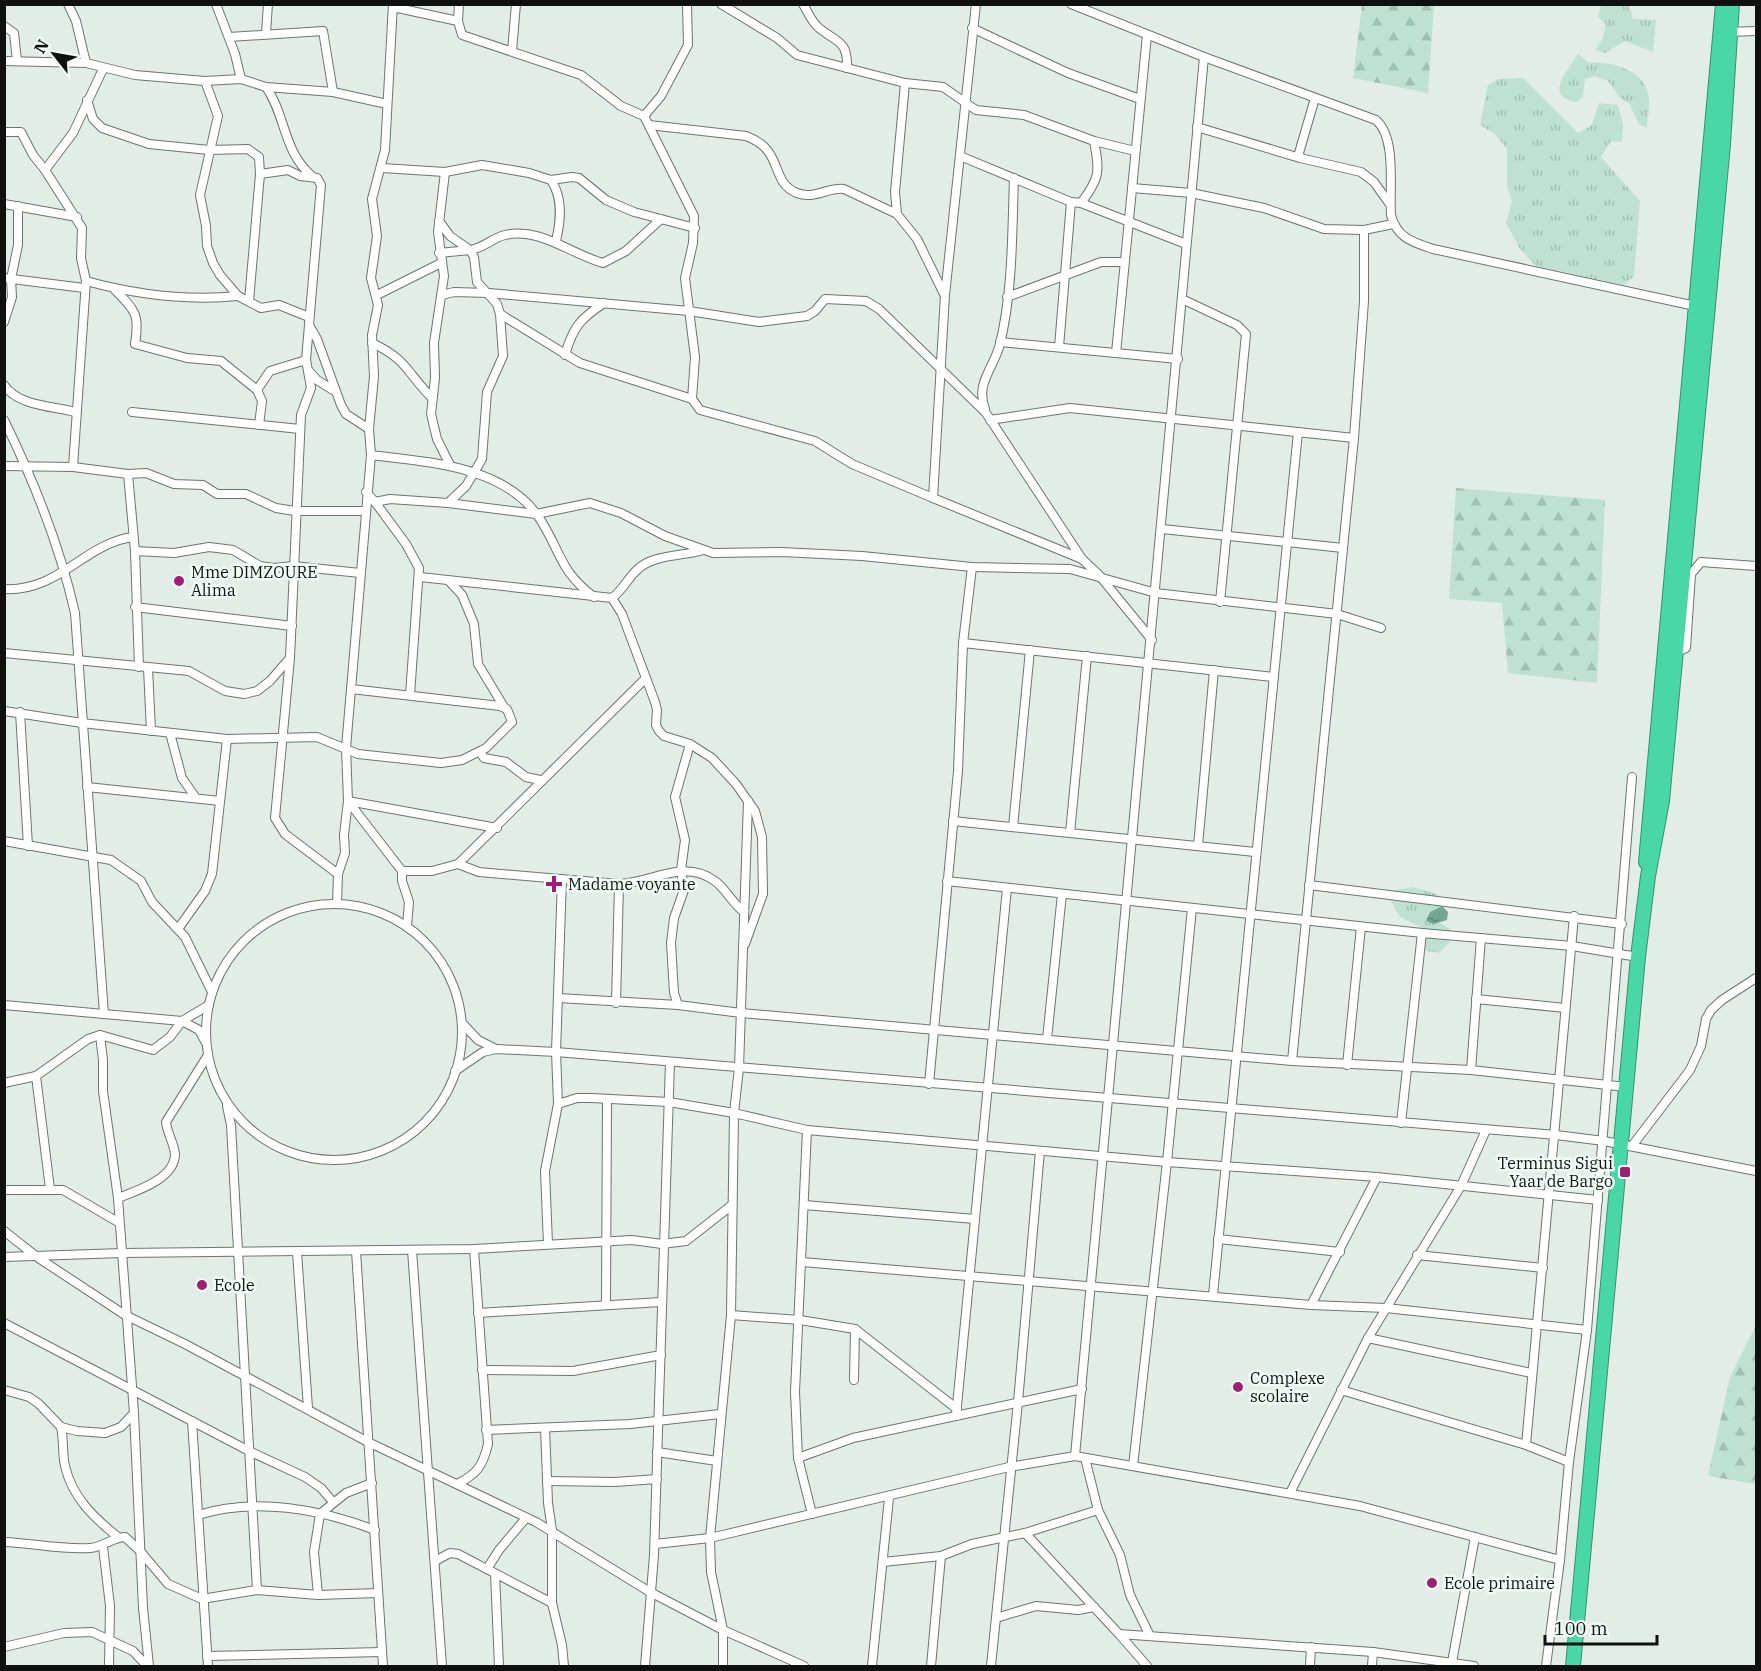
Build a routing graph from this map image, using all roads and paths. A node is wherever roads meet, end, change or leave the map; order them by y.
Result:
1 (68, 4) edge
2 (268, 4) edge
3 (459, 4) edge
4 (516, 4) edge
5 (687, 4) edge
6 (721, 4) edge
7 (803, 4) edge
8 (976, 4) edge
9 (1071, 4) edge
10 (1723, 4) edge
11 (1732, 4) edge
12 (215, 6) edge
13 (393, 6) edge
14 (458, 21) junction
15 (4, 26) edge
16 (972, 28) junction
17 (1756, 31) edge
18 (1725, 32) junction
19 (266, 33) junction
20 (1147, 35) junction
21 (229, 37) junction
22 (512, 51) junction
23 (1204, 57) junction
24 (4, 61) edge
25 (17, 61) junction
26 (86, 63) junction
27 (847, 68) junction
28 (103, 69) junction
29 (241, 79) junction
30 (205, 81) junction
31 (905, 83) junction
32 (266, 87) junction
33 (333, 92) junction
34 (1315, 98) junction
35 (1140, 99) junction
36 (87, 100) junction
37 (387, 104) junction
38 (965, 104) junction
39 (644, 116) junction
40 (649, 125) junction
41 (1197, 128) junction
42 (4, 132) edge
43 (1094, 141) junction
44 (209, 150) junction
45 (1135, 151) junction
46 (960, 156) junction
47 (1300, 158) junction
48 (382, 168) junction
49 (45, 170) junction
50 (445, 172) junction
51 (260, 174) junction
52 (312, 176) junction
53 (1014, 178) junction
54 (551, 180) junction
55 (1132, 188) junction
56 (1191, 193) junction
57 (1071, 202) junction
58 (1081, 203) junction
59 (4, 204) edge
60 (1390, 204) junction
61 (18, 206) junction
62 (897, 214) junction
63 (77, 217) junction
64 (661, 219) junction
65 (440, 221) junction
66 (1127, 221) junction
67 (1393, 224) junction
68 (695, 228) junction
69 (1364, 230) junction
70 (556, 241) junction
71 (1186, 244) junction
72 (470, 250) junction
73 (439, 253) junction
74 (1124, 262) junction
75 (441, 263) junction
76 (1065, 277) junction
77 (8, 278) edge
78 (85, 284) junction
79 (114, 289) junction
80 (489, 293) junction
81 (377, 295) junction
82 (442, 295) junction
83 (945, 295) junction
84 (238, 296) junction
85 (1007, 297) junction
86 (1182, 299) junction
87 (249, 301) junction
88 (604, 303) junction
89 (1695, 306) junction
90 (689, 311) junction
91 (500, 314) junction
92 (309, 321) junction
93 (4, 322) edge
94 (1000, 342) junction
95 (372, 343) junction
96 (1059, 347) junction
97 (1116, 353) junction
98 (565, 355) junction
99 (1178, 359) junction
100 (306, 360) junction
101 (308, 370) junction
102 (941, 370) junction
103 (4, 385) edge
104 (256, 390) junction
105 (333, 390) junction
106 (432, 398) junction
107 (692, 399) junction
108 (75, 412) junction
109 (132, 412) dead end
110 (988, 416) junction
111 (1172, 419) junction
112 (4, 420) edge
113 (259, 425) junction
114 (1236, 426) junction
115 (300, 429) junction
116 (369, 429) junction
117 (1298, 432) junction
118 (1354, 438) junction
119 (371, 455) junction
120 (450, 465) junction
121 (4, 466) edge
122 (73, 467) junction
123 (27, 468) junction
124 (476, 472) junction
125 (128, 474) junction
126 (366, 492) junction
127 (933, 498) junction
128 (375, 502) junction
129 (448, 503) junction
130 (295, 511) junction
131 (364, 511) junction
132 (536, 514) junction
133 (1162, 529) junction
134 (1226, 535) junction
135 (133, 537) junction
136 (1287, 542) junction
137 (1343, 548) junction
138 (135, 551) junction
139 (701, 551) junction
140 (1082, 559) junction
141 (293, 566) junction
142 (1756, 566) edge
143 (972, 567) junction
144 (65, 572) junction
145 (360, 573) junction
146 (1099, 575) junction
147 (420, 577) junction
148 (450, 582) junction
149 (4, 589) edge
150 (1156, 593) junction
151 (612, 598) junction
152 (596, 599) junction
153 (1220, 602) junction
154 (135, 607) junction
155 (1280, 608) junction
156 (1337, 614) junction
157 (292, 626) junction
158 (1381, 628) dead end
159 (1152, 640) junction
160 (963, 643) junction
161 (1030, 650) junction
162 (1676, 652) junction
163 (4, 653) edge
164 (1087, 656) junction
165 (290, 658) junction
166 (78, 662) junction
167 (1150, 663) junction
168 (144, 668) junction
169 (1214, 670) junction
170 (1273, 677) junction
171 (645, 679) junction
172 (351, 689) junction
173 (410, 695) junction
174 (504, 707) junction
175 (4, 711) edge
176 (20, 712) junction
177 (82, 723) junction
178 (151, 731) junction
179 (170, 733) junction
180 (284, 738) junction
181 (227, 739) junction
182 (690, 744) junction
183 (346, 748) junction
184 (480, 752) junction
185 (1632, 777) dead end
186 (540, 780) junction
187 (87, 787) junction
188 (196, 798) junction
189 (220, 801) junction
190 (348, 801) junction
191 (748, 801) junction
192 (953, 821) junction
193 (1013, 827) junction
194 (497, 828) junction
195 (1070, 833) junction
196 (1134, 839) junction
197 (4, 841) edge
198 (28, 846) junction
199 (1198, 846) junction
200 (1255, 852) junction
201 (91, 855) junction
202 (458, 864) junction
203 (681, 870) junction
204 (402, 871) junction
205 (338, 874) junction
206 (1648, 876) junction
207 (562, 879) junction
208 (948, 881) junction
209 (619, 884) junction
210 (1310, 885) junction
211 (1007, 888) junction
212 (1062, 894) junction
213 (1128, 901) junction
214 (337, 904) junction
215 (1192, 908) junction
216 (744, 912) junction
217 (1249, 914) junction
218 (1574, 916) junction
219 (1306, 921) junction
220 (1622, 924) junction
221 (407, 926) junction
222 (1361, 927) junction
223 (178, 929) junction
224 (1422, 933) junction
225 (1481, 938) junction
226 (1572, 946) junction
227 (744, 947) junction
228 (1620, 954) junction
229 (1638, 957) junction
230 (1756, 978) edge
231 (212, 992) junction
232 (558, 998) junction
233 (1476, 999) junction
234 (616, 1003) junction
235 (4, 1005) edge
236 (209, 1005) junction
237 (678, 1005) junction
238 (1565, 1008) junction
239 (741, 1013) junction
240 (104, 1014) junction
241 (182, 1021) junction
242 (461, 1022) junction
243 (934, 1030) junction
244 (100, 1035) junction
245 (993, 1035) junction
246 (1047, 1039) junction
247 (206, 1042) junction
248 (1114, 1045) junction
249 (496, 1049) junction
250 (1178, 1051) junction
251 (556, 1052) junction
252 (208, 1055) junction
253 (1235, 1056) junction
254 (1292, 1061) junction
255 (670, 1062) junction
256 (1347, 1065) junction
257 (1409, 1067) junction
258 (740, 1068) junction
259 (1471, 1070) junction
260 (455, 1071) junction
261 (36, 1076) junction
262 (1559, 1079) junction
263 (4, 1083) edge
264 (929, 1084) junction
265 (1609, 1086) junction
266 (1626, 1087) junction
267 (988, 1089) junction
268 (1109, 1100) junction
269 (226, 1101) junction
270 (607, 1101) junction
271 (669, 1102) junction
272 (558, 1104) junction
273 (1173, 1105) junction
274 (1230, 1110) junction
275 (734, 1113) junction
276 (1401, 1123) junction
277 (807, 1130) junction
278 (1486, 1130) junction
279 (1556, 1135) junction
280 (1604, 1141) junction
281 (982, 1145) junction
282 (1626, 1145) junction
283 (1040, 1150) junction
284 (1104, 1156) junction
285 (1167, 1162) junction
286 (1225, 1164) junction
287 (1756, 1171) edge
288 (1377, 1177) junction
289 (1461, 1186) junction
290 (50, 1189) junction
291 (4, 1190) edge
292 (1549, 1196) junction
293 (118, 1198) junction
294 (1598, 1200) junction
295 (732, 1205) junction
296 (804, 1205) junction
297 (975, 1219) junction
298 (118, 1222) junction
299 (4, 1231) edge
300 (1218, 1239) junction
301 (606, 1242) junction
302 (548, 1244) junction
303 (662, 1244) junction
304 (474, 1249) junction
305 (412, 1250) junction
306 (356, 1251) junction
307 (238, 1252) junction
308 (297, 1252) junction
309 (1340, 1252) junction
310 (122, 1253) junction
311 (1417, 1255) junction
312 (4, 1257) edge
313 (37, 1257) junction
314 (802, 1262) junction
315 (1543, 1268) junction
316 (970, 1276) junction
317 (1028, 1281) junction
318 (1091, 1287) junction
319 (1152, 1290) junction
320 (1213, 1295) junction
321 (661, 1302) junction
322 (606, 1304) junction
323 (1311, 1305) junction
324 (1386, 1308) junction
325 (478, 1313) junction
326 (125, 1315) junction
327 (731, 1315) junction
328 (800, 1320) junction
329 (4, 1323) edge
330 (1536, 1326) junction
331 (855, 1329) junction
332 (1587, 1330) junction
333 (1368, 1338) junction
334 (661, 1355) junction
335 (482, 1370) junction
336 (1531, 1373) junction
337 (246, 1376) junction
338 (854, 1380) dead end
339 (131, 1389) junction
340 (1082, 1389) junction
341 (4, 1390) edge
342 (1341, 1390) junction
343 (1018, 1402) junction
344 (308, 1408) junction
345 (956, 1412) junction
346 (134, 1413) junction
347 (720, 1414) junction
348 (192, 1421) junction
349 (657, 1422) junction
350 (61, 1427) junction
351 (545, 1428) junction
352 (486, 1430) junction
353 (368, 1442) junction
354 (1526, 1445) junction
355 (251, 1452) junction
356 (657, 1452) junction
357 (1075, 1456) junction
358 (798, 1458) junction
359 (1086, 1458) junction
360 (717, 1461) junction
361 (1569, 1462) junction
362 (1133, 1466) junction
363 (1009, 1467) junction
364 (428, 1471) junction
365 (657, 1479) junction
366 (547, 1481) junction
367 (372, 1483) junction
368 (457, 1484) junction
369 (1290, 1493) junction
370 (889, 1498) junction
371 (333, 1502) junction
372 (254, 1507) junction
373 (1098, 1510) junction
374 (812, 1514) junction
375 (198, 1515) junction
376 (320, 1515) junction
377 (526, 1518) junction
378 (375, 1530) junction
379 (552, 1530) junction
380 (1025, 1533) junction
381 (118, 1537) junction
382 (1004, 1537) junction
383 (1475, 1537) junction
384 (710, 1538) junction
385 (4, 1542) edge
386 (655, 1544) junction
387 (103, 1547) junction
388 (140, 1551) junction
389 (941, 1556) junction
390 (1560, 1560) junction
391 (435, 1562) junction
392 (883, 1562) junction
393 (487, 1569) junction
394 (495, 1574) junction
395 (257, 1590) junction
396 (650, 1592) junction
397 (378, 1593) junction
398 (318, 1595) junction
399 (202, 1599) junction
400 (552, 1603) junction
401 (1094, 1607) junction
402 (996, 1618) junction
403 (723, 1630) junction
404 (1119, 1634) junction
405 (1150, 1636) junction
406 (111, 1640) junction
407 (4, 1647) edge
408 (1311, 1647) junction
409 (382, 1652) junction
410 (1373, 1652) junction
411 (207, 1656) junction
412 (1450, 1664) edge
413 (110, 1666) edge
414 (148, 1666) edge
415 (208, 1666) edge
416 (383, 1666) edge
417 (442, 1666) edge
418 (500, 1666) edge
419 (564, 1666) edge
420 (645, 1666) edge
421 (723, 1666) edge
422 (804, 1666) edge
423 (872, 1666) edge
424 (931, 1666) edge
425 (991, 1666) edge
426 (1147, 1666) edge
427 (1310, 1666) edge
428 (1372, 1666) edge
429 (1474, 1666) edge
430 (1546, 1666) edge
431 (1573, 1666) edge

1 - 26 street
2 - 19 street
3 - 14 street
4 - 22 street
5 - 39 street
6 - 27 street
7 - 27 street
8 - 16 street
9 - 20 street
10 - 18 highway
11 - 18 highway
12 - 21 street
13 - 14 street
13 - 37 street
14 - 22 street
15 - 25 street
16 - 35 street
16 - 38 street
17 - 18 street
18 - 89 highway
18 - 162 highway
19 - 21 street
19 - 33 street
20 - 23 street
20 - 35 street
21 - 29 street
22 - 39 street
23 - 34 street
23 - 41 street
24 - 25 street
25 - 26 street
26 - 28 street
27 - 31 street
28 - 30 street
28 - 36 street
29 - 30 street
29 - 32 street
30 - 44 street
31 - 38 street
31 - 62 street
32 - 33 street
32 - 52 street
33 - 37 street
34 - 47 street
34 - 60 street
35 - 45 street
36 - 44 street
36 - 49 street
37 - 48 street
38 - 43 street
38 - 46 street
39 - 40 street
40 - 62 street
40 - 68 street
41 - 47 street
41 - 56 street
42 - 49 street
43 - 45 street
43 - 58 street
44 - 51 street
44 - 84 street
45 - 55 street
46 - 53 street
46 - 83 street
47 - 60 street
48 - 50 street
48 - 81 street
49 - 63 street
50 - 54 street
50 - 65 street
51 - 52 street
51 - 87 street
52 - 92 street
53 - 57 street
53 - 85 street
54 - 64 street
54 - 70 street
55 - 56 street
55 - 66 street
56 - 69 street
56 - 71 street
57 - 58 street
57 - 76 street
58 - 66 street
59 - 61 street
60 - 67 street
61 - 63 street
61 - 77 street
62 - 83 street
63 - 78 street
64 - 68 street
64 - 70 street
65 - 72 street
65 - 73 street
66 - 71 street
66 - 74 street
67 - 69 street
67 - 89 street
68 - 90 street
69 - 118 street
70 - 72 street
71 - 86 street
72 - 73 street
72 - 80 street
73 - 75 street
74 - 76 street
74 - 97 street
75 - 81 street
75 - 82 street
76 - 85 street
76 - 96 street
77 - 78 street
77 - 93 street
78 - 79 street
78 - 108 street
79 - 84 street
79 - 104 street
80 - 82 street
80 - 88 street
80 - 91 street
81 - 95 street
82 - 106 street
83 - 102 street
84 - 87 street
85 - 94 street
86 - 99 street
86 - 114 street
87 - 92 street
88 - 90 street
88 - 98 street
89 - 206 highway
90 - 102 street
90 - 107 street
91 - 98 street
91 - 124 street
92 - 100 street
92 - 105 street
94 - 96 street
94 - 110 street
95 - 106 street
95 - 116 street
96 - 97 street
97 - 99 street
98 - 107 street
99 - 111 street
100 - 101 street
100 - 104 street
101 - 105 street
101 - 115 street
102 - 110 street
102 - 127 street
103 - 108 street
104 - 113 street
105 - 116 street
106 - 120 street
107 - 127 street
108 - 122 street
109 - 113 street
110 - 111 street
110 - 140 street
111 - 114 street
111 - 133 street
112 - 123 street
113 - 115 street
114 - 117 street
114 - 134 street
115 - 130 street
116 - 119 street
117 - 118 street
117 - 136 street
118 - 137 street
119 - 120 street
119 - 126 street
120 - 124 street
121 - 123 street
122 - 123 street
122 - 125 street
123 - 144 street
124 - 129 street
124 - 132 street
125 - 130 street
125 - 135 street
126 - 128 street
126 - 131 street
127 - 140 street
128 - 129 street
128 - 147 street
129 - 132 street
130 - 131 street
130 - 141 street
131 - 145 street
132 - 139 street
132 - 152 street
133 - 134 street
133 - 150 street
134 - 136 street
134 - 153 street
135 - 138 street
135 - 144 street
136 - 137 street
136 - 155 street
137 - 156 street
138 - 141 street
138 - 154 street
139 - 143 street
139 - 151 street
140 - 146 street
141 - 145 street
141 - 157 street
142 - 162 street
143 - 146 street
143 - 160 street
144 - 149 street
144 - 166 street
145 - 172 street
146 - 150 street
146 - 159 street
147 - 148 street
147 - 173 street
148 - 152 street
148 - 174 street
150 - 153 street
150 - 159 street
151 - 152 street
151 - 171 street
153 - 155 street
154 - 157 street
154 - 168 street
155 - 156 street
155 - 170 street
156 - 158 street
156 - 210 street
157 - 165 street
159 - 167 street
160 - 161 street
160 - 192 street
161 - 164 street
161 - 193 street
162 - 206 highway
163 - 166 street
164 - 167 street
164 - 195 street
165 - 168 street
165 - 180 street
166 - 168 street
166 - 177 street
167 - 169 street
167 - 196 street
168 - 178 street
169 - 170 street
169 - 199 street
170 - 200 street
171 - 182 street
171 - 186 street
172 - 173 street
172 - 183 street
173 - 174 street
174 - 184 street
175 - 176 street
176 - 177 street
176 - 198 street
177 - 178 street
177 - 187 street
178 - 179 street
179 - 181 street
179 - 188 street
180 - 181 street
180 - 183 street
180 - 205 street
181 - 189 street
182 - 191 street
182 - 203 street
183 - 184 street
183 - 190 street
184 - 186 street
185 - 220 street
186 - 194 street
187 - 188 street
187 - 201 street
188 - 189 street
189 - 223 street
190 - 194 street
190 - 204 street
190 - 205 street
191 - 216 street
191 - 227 street
192 - 193 street
192 - 208 street
193 - 195 street
194 - 202 street
195 - 196 street
196 - 199 street
196 - 213 street
197 - 198 street
198 - 201 street
199 - 200 street
200 - 217 street
201 - 223 street
201 - 240 street
202 - 204 street
202 - 207 street
203 - 209 street
203 - 216 street
203 - 237 street
204 - 221 street
205 - 214 street
206 - 229 highway
207 - 209 street
207 - 232 street
208 - 211 street
208 - 243 street
209 - 234 street
210 - 218 street
210 - 219 street
211 - 212 street
211 - 245 street
212 - 213 street
212 - 246 street
213 - 215 street
213 - 248 street
214 - 221 street
214 - 231 street
215 - 217 street
215 - 250 street
216 - 227 street
217 - 219 street
217 - 253 street
218 - 220 street
218 - 226 street
219 - 222 street
219 - 254 street
220 - 228 street
221 - 242 street
222 - 224 street
222 - 256 street
223 - 231 street
224 - 225 street
224 - 257 street
225 - 226 street
225 - 233 street
226 - 228 street
226 - 238 street
227 - 239 street
228 - 229 street
228 - 265 street
229 - 266 highway
230 - 282 street
231 - 236 street
232 - 234 street
232 - 251 street
233 - 238 street
233 - 259 street
234 - 237 street
235 - 240 street
236 - 241 street
236 - 247 street
237 - 239 street
238 - 262 street
239 - 243 street
239 - 258 street
240 - 241 street
241 - 244 street
241 - 247 street
242 - 249 street
242 - 260 street
243 - 245 street
243 - 264 street
244 - 261 street
244 - 293 street
245 - 246 street
245 - 267 street
246 - 248 street
247 - 252 street
248 - 250 street
248 - 268 street
249 - 251 street
249 - 260 street
250 - 253 street
250 - 273 street
251 - 255 street
251 - 272 street
252 - 269 street
252 - 293 street
253 - 254 street
253 - 274 street
254 - 256 street
255 - 258 street
255 - 271 street
256 - 257 street
257 - 259 street
257 - 276 street
258 - 264 street
258 - 275 street
259 - 262 street
260 - 269 street
261 - 263 street
261 - 290 street
262 - 265 street
262 - 279 street
264 - 267 street
265 - 266 street
265 - 280 street
266 - 282 highway
267 - 268 street
267 - 281 street
268 - 273 street
268 - 284 street
269 - 307 street
270 - 271 street
270 - 272 street
270 - 301 street
271 - 275 street
271 - 303 street
272 - 302 street
273 - 274 street
273 - 285 street
274 - 276 street
274 - 286 street
275 - 277 street
275 - 295 street
276 - 278 street
277 - 281 street
277 - 296 street
278 - 279 street
278 - 289 street
279 - 280 street
279 - 292 street
280 - 282 street
280 - 294 street
281 - 283 street
281 - 297 street
282 - 287 street
282 - 431 highway
283 - 284 street
283 - 317 street
284 - 285 street
284 - 318 street
285 - 286 street
285 - 319 street
286 - 288 street
286 - 300 street
288 - 289 street
288 - 309 street
289 - 292 street
289 - 311 street
290 - 291 street
290 - 298 street
292 - 294 street
292 - 315 street
293 - 298 street
294 - 332 street
295 - 303 street
295 - 327 street
296 - 297 street
296 - 314 street
297 - 316 street
298 - 310 street
299 - 313 street
300 - 309 street
300 - 320 street
301 - 302 street
301 - 303 street
301 - 322 street
302 - 304 street
303 - 321 street
304 - 305 street
304 - 325 street
305 - 306 street
305 - 364 street
306 - 308 street
306 - 353 street
307 - 308 street
307 - 310 street
307 - 337 street
308 - 344 street
309 - 323 street
310 - 313 street
310 - 326 street
311 - 315 street
311 - 324 street
312 - 313 street
313 - 326 street
314 - 316 street
314 - 328 street
315 - 330 street
316 - 317 street
316 - 345 street
317 - 318 street
317 - 343 street
318 - 319 street
318 - 340 street
319 - 320 street
319 - 362 street
320 - 323 street
321 - 322 street
321 - 334 street
322 - 325 street
323 - 324 street
324 - 330 street
324 - 333 street
325 - 335 street
326 - 337 street
326 - 339 street
327 - 328 street
327 - 347 street
328 - 331 street
328 - 358 street
329 - 339 street
330 - 332 street
330 - 336 street
331 - 338 street
331 - 345 street
332 - 361 street
333 - 336 street
333 - 342 street
334 - 335 street
334 - 349 street
335 - 352 street
336 - 354 street
337 - 344 street
337 - 355 street
339 - 346 street
339 - 348 street
340 - 343 street
340 - 357 street
341 - 350 street
342 - 354 street
342 - 369 street
343 - 345 street
343 - 363 street
344 - 353 street
345 - 358 street
346 - 350 street
346 - 388 street
347 - 349 street
347 - 360 street
348 - 355 street
348 - 375 street
349 - 351 street
349 - 356 street
350 - 381 street
351 - 352 street
351 - 366 street
352 - 368 street
353 - 364 street
353 - 367 street
354 - 361 street
355 - 371 street
355 - 372 street
356 - 360 street
356 - 365 street
357 - 359 street
357 - 363 street
358 - 374 street
359 - 362 street
359 - 373 street
360 - 384 street
361 - 390 street
362 - 369 street
363 - 370 street
363 - 382 street
364 - 368 street
364 - 391 street
365 - 366 street
365 - 386 street
366 - 379 street
367 - 371 street
367 - 378 street
368 - 377 street
369 - 383 street
370 - 374 street
370 - 392 street
371 - 376 street
372 - 375 street
372 - 376 street
372 - 395 street
373 - 380 street
373 - 405 street
374 - 384 street
375 - 399 street
376 - 378 street
376 - 398 street
377 - 379 street
377 - 393 street
378 - 397 street
379 - 396 street
379 - 400 street
380 - 382 street
380 - 401 street
381 - 387 street
381 - 388 street
382 - 389 street
382 - 402 street
383 - 390 street
383 - 412 street
384 - 386 street
384 - 403 street
385 - 387 street
386 - 396 street
387 - 406 street
388 - 399 street
388 - 414 street
389 - 392 street
389 - 424 street
390 - 430 street
391 - 393 street
391 - 417 street
392 - 423 street
393 - 394 street
394 - 400 street
394 - 418 street
395 - 398 street
395 - 399 street
396 - 403 street
396 - 420 street
397 - 398 street
397 - 409 street
399 - 411 street
400 - 419 street
401 - 402 street
401 - 404 street
402 - 425 street
403 - 421 street
403 - 422 street
404 - 405 street
404 - 426 street
405 - 408 street
406 - 407 street
406 - 413 street
406 - 414 street
408 - 410 street
408 - 427 street
409 - 411 street
409 - 416 street
410 - 412 street
410 - 428 street
411 - 415 street
412 - 429 street

